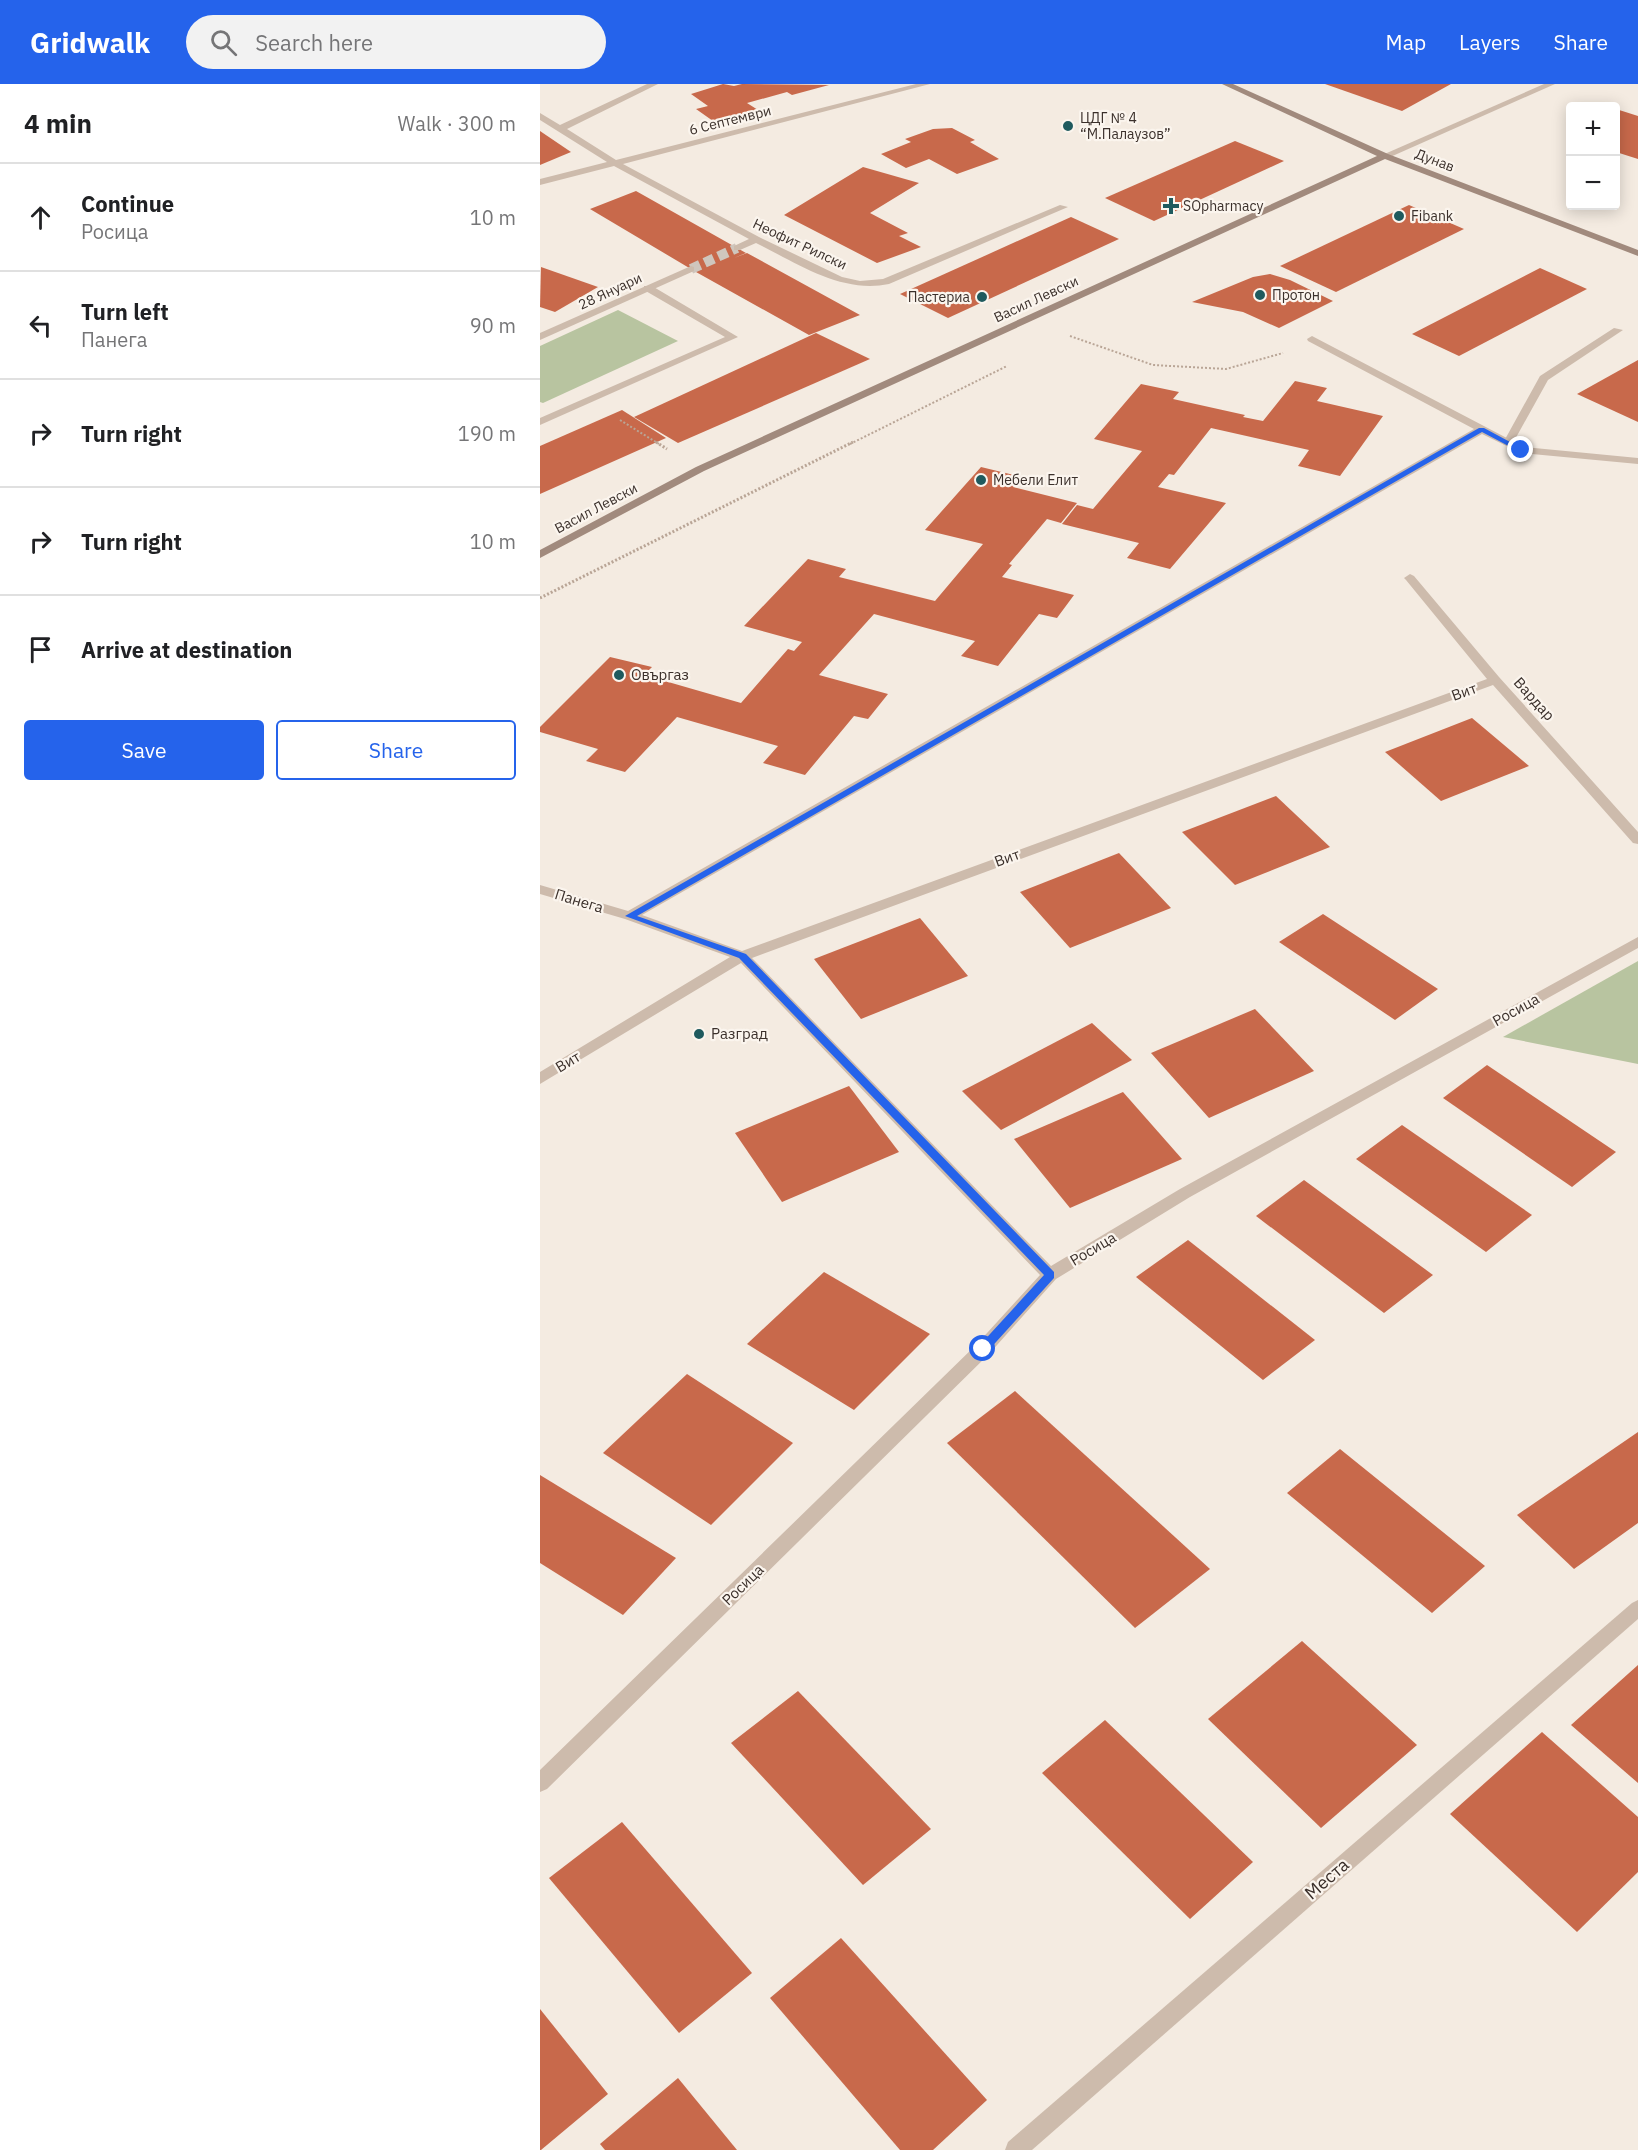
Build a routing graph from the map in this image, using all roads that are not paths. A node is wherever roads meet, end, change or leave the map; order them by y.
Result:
1 (654, 84) edge
2 (927, 84) edge
3 (1226, 84) edge
4 (1551, 84) edge
5 (540, 116) edge
6 (561, 128) junction
7 (1385, 156) junction
8 (615, 163) junction
9 (540, 182) edge
10 (1064, 207) dead end
11 (756, 239) junction
12 (737, 248) tunnel mouth
13 (1638, 253) edge
14 (691, 269) tunnel mouth
15 (648, 288) junction
16 (1618, 330) dead end
17 (540, 338) edge
18 (1312, 339) road end
19 (540, 422) edge
20 (1482, 429) junction
21 (1508, 443) junction
22 (1638, 461) edge
23 (540, 555) edge
24 (1410, 578) dead end
25 (1495, 680) junction
26 (1638, 840) edge
27 (540, 889) edge
28 (630, 916) junction
29 (1638, 942) edge
30 (742, 956) junction
31 (540, 1079) edge
32 (1050, 1275) junction
33 (1638, 1608) edge
34 (540, 1784) edge
35 (1016, 2150) edge

1 - 6 street
2 - 8 street, 6 Септември
3 - 7 street, Дунав
4 - 7 street, Васил Левски
5 - 6 street, Неофит Рилски
6 - 8 street, Неофит Рилски
7 - 13 street, Дунав
7 - 23 street, Васил Левски
8 - 9 street, 6 Септември
8 - 11 street, Неофит Рилски
10 - 11 street, Неофит Рилски
11 - 12 street
14 - 15 street, 28 Януари
15 - 17 street, 28 Януари
15 - 19 street
16 - 21 street
18 - 20 street
20 - 21 street
20 - 28 street
21 - 22 street
24 - 25 street, Вардар
25 - 26 street, Вардар
25 - 30 street, Вит
27 - 28 street, Панега
28 - 30 street, Панега
29 - 32 street, Росица
30 - 31 street, Вит
30 - 32 street, Панега
32 - 34 street, Росица
33 - 35 street, Места

